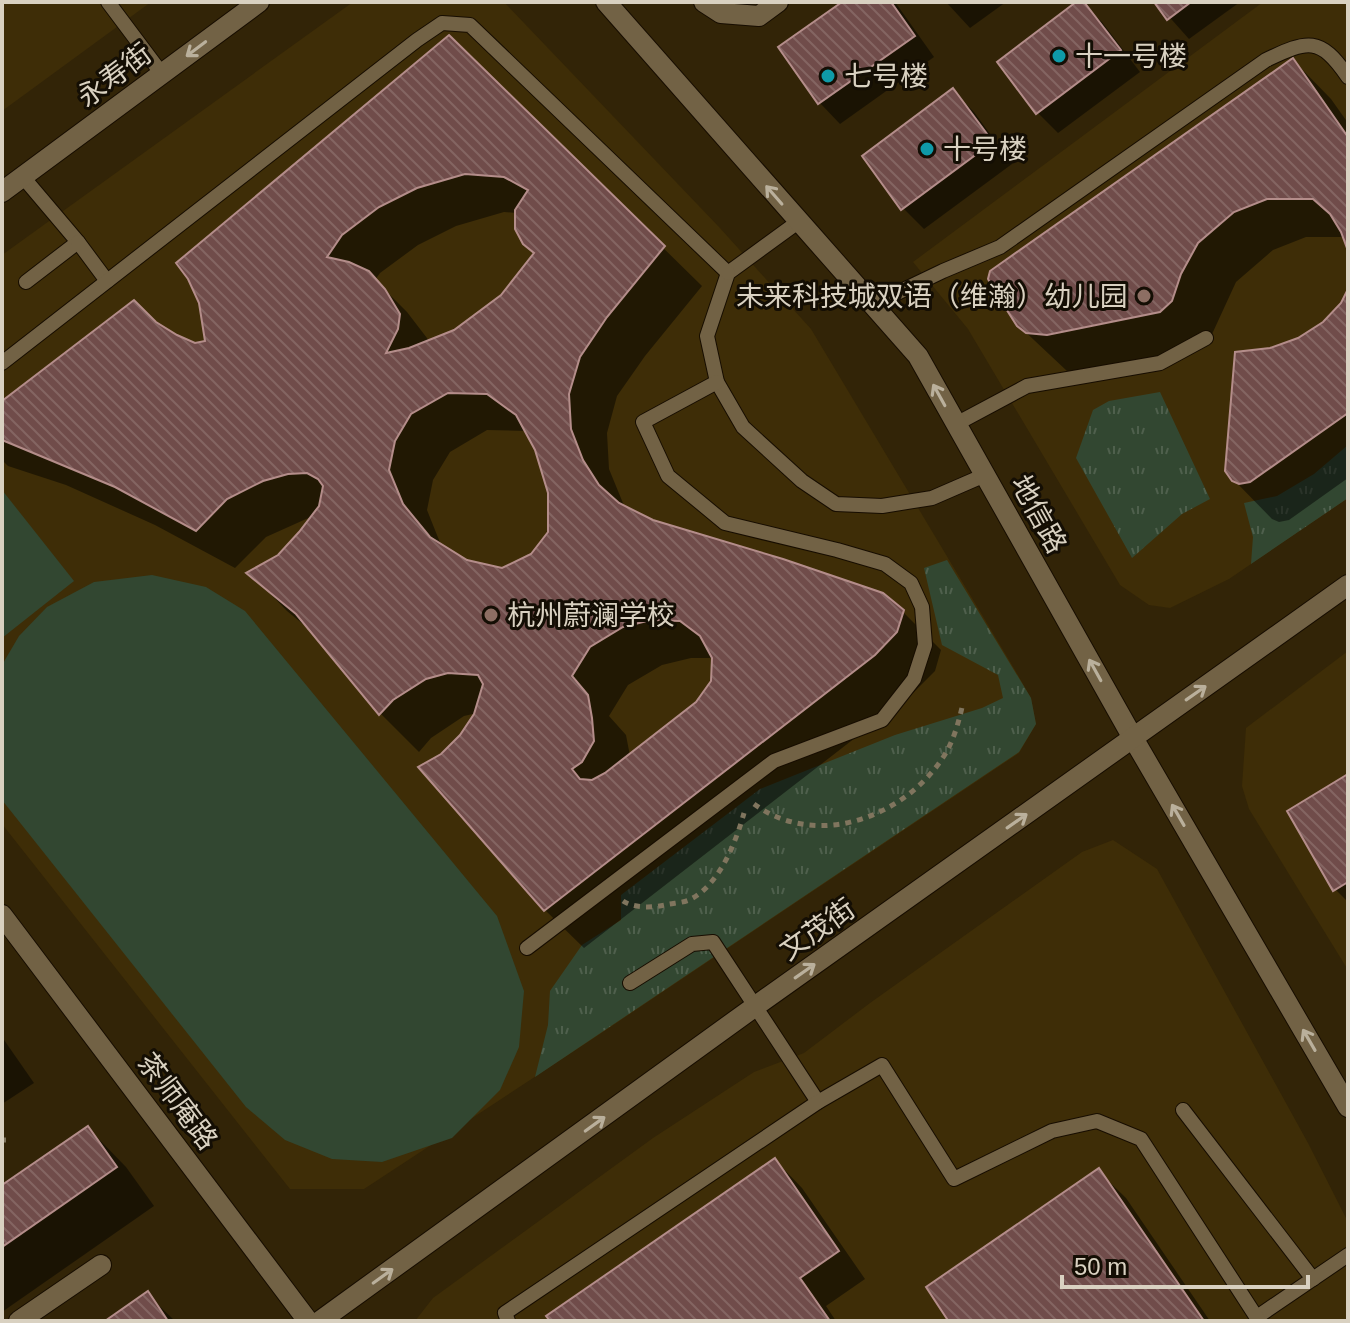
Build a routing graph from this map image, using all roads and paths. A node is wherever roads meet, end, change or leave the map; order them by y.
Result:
1 (108, 2) edge
2 (259, 2) edge
3 (606, 2) edge
4 (704, 2) edge
5 (778, 2) edge
6 (162, 74) junction
7 (1348, 77) edge
8 (23, 177) junction
9 (2, 192) edge
10 (798, 222) junction
11 (78, 242) junction
12 (728, 273) junction
13 (107, 281) junction
14 (26, 282) dead end
15 (872, 305) junction
16 (1206, 338) dead end
17 (2, 363) edge
18 (717, 382) junction
19 (956, 424) junction
20 (985, 475) junction
21 (1348, 585) edge
22 (963, 703) dead end
23 (1133, 738) junction
24 (745, 791) junction
25 (606, 889) junction
26 (2, 915) edge
27 (527, 948) dead end
28 (630, 983) dead end
29 (757, 1005) junction
30 (818, 1102) junction
31 (1348, 1107) edge
32 (1183, 1110) dead end
33 (1348, 1255) edge
34 (101, 1265) dead end
35 (1313, 1279) junction
36 (503, 1318) edge
37 (1258, 1319) edge
38 (19, 1321) edge
39 (308, 1321) edge
40 (320, 1321) edge

1 - 6 lane
2 -> 6 street, 永寿街
10 -> 3 street, 地信路
4 - 5 street
6 - 8 street, 永寿街
7 - 15 lane
8 - 9 street, 永寿街
8 - 11 lane
10 - 12 lane
10 - 15 street, 地信路
11 - 13 lane
11 - 14 lane
12 - 13 lane
12 - 18 lane
13 - 17 lane
19 -> 15 street, 地信路
16 - 19 lane
18 - 20 lane
18 - 24 lane
19 - 20 street, 地信路
23 -> 20 street, 地信路
23 -> 21 street, 文茂街
22 - 24 path
29 -> 23 street, 文茂街
31 -> 23 street, 地信路
24 - 25 lane
24 - 25 path
25 - 27 lane
26 - 39 street, 茶师庵路
28 - 29 lane
29 - 30 lane
40 -> 29 street, 文茂街
30 - 36 lane
30 - 37 lane
32 - 35 lane
33 - 35 lane
34 - 38 street
35 - 37 lane

